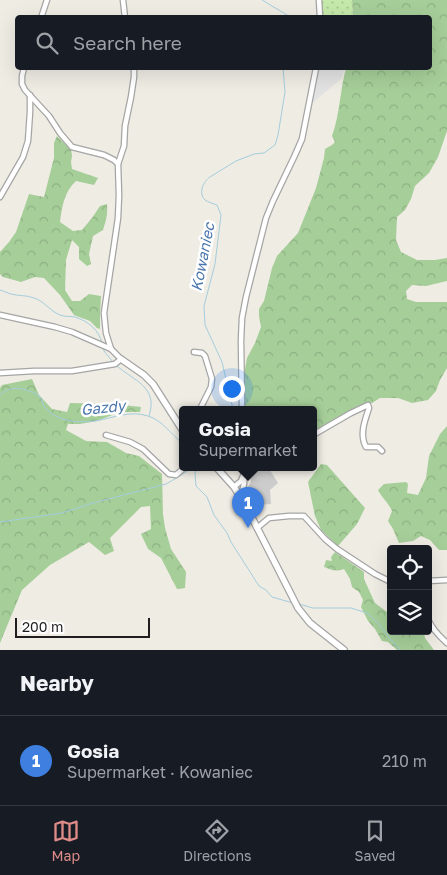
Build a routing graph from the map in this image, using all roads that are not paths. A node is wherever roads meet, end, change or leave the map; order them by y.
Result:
1 (46, 0) edge
2 (123, 0) edge
3 (319, 0) edge
4 (42, 15) edge
5 (125, 15) edge
6 (320, 15) edge
7 (24, 70) edge
8 (134, 70) edge
9 (316, 70) edge
10 (30, 95) junction
11 (118, 164) junction
12 (0, 197) edge
13 (0, 315) edge
14 (111, 349) junction
15 (194, 352) dead end
16 (118, 362) junction
17 (0, 373) edge
18 (201, 406) edge
19 (242, 406) edge
20 (179, 425) edge
21 (317, 433) edge
22 (106, 435) dead end
23 (382, 451) dead end
24 (180, 471) edge
25 (220, 471) edge
26 (244, 471) edge
27 (244, 475) junction
28 (234, 487) junction
29 (240, 495) junction
30 (257, 528) junction
31 (387, 580) edge
32 (447, 580) edge
33 (432, 581) edge
34 (432, 626) edge
35 (447, 642) edge
36 (344, 650) edge

1 - 4 street
2 - 5 street
3 - 6 street
7 - 10 street
8 - 11 street
9 - 19 street
10 - 11 street
10 - 12 street
11 - 14 street
13 - 14 street
14 - 16 street
15 - 18 street
16 - 17 street
16 - 20 street
21 - 23 street
22 - 24 street
25 - 28 street
26 - 27 street
27 - 28 street
27 - 29 street
28 - 29 street
29 - 30 street
30 - 31 street
30 - 36 street
32 - 33 street
34 - 35 street

